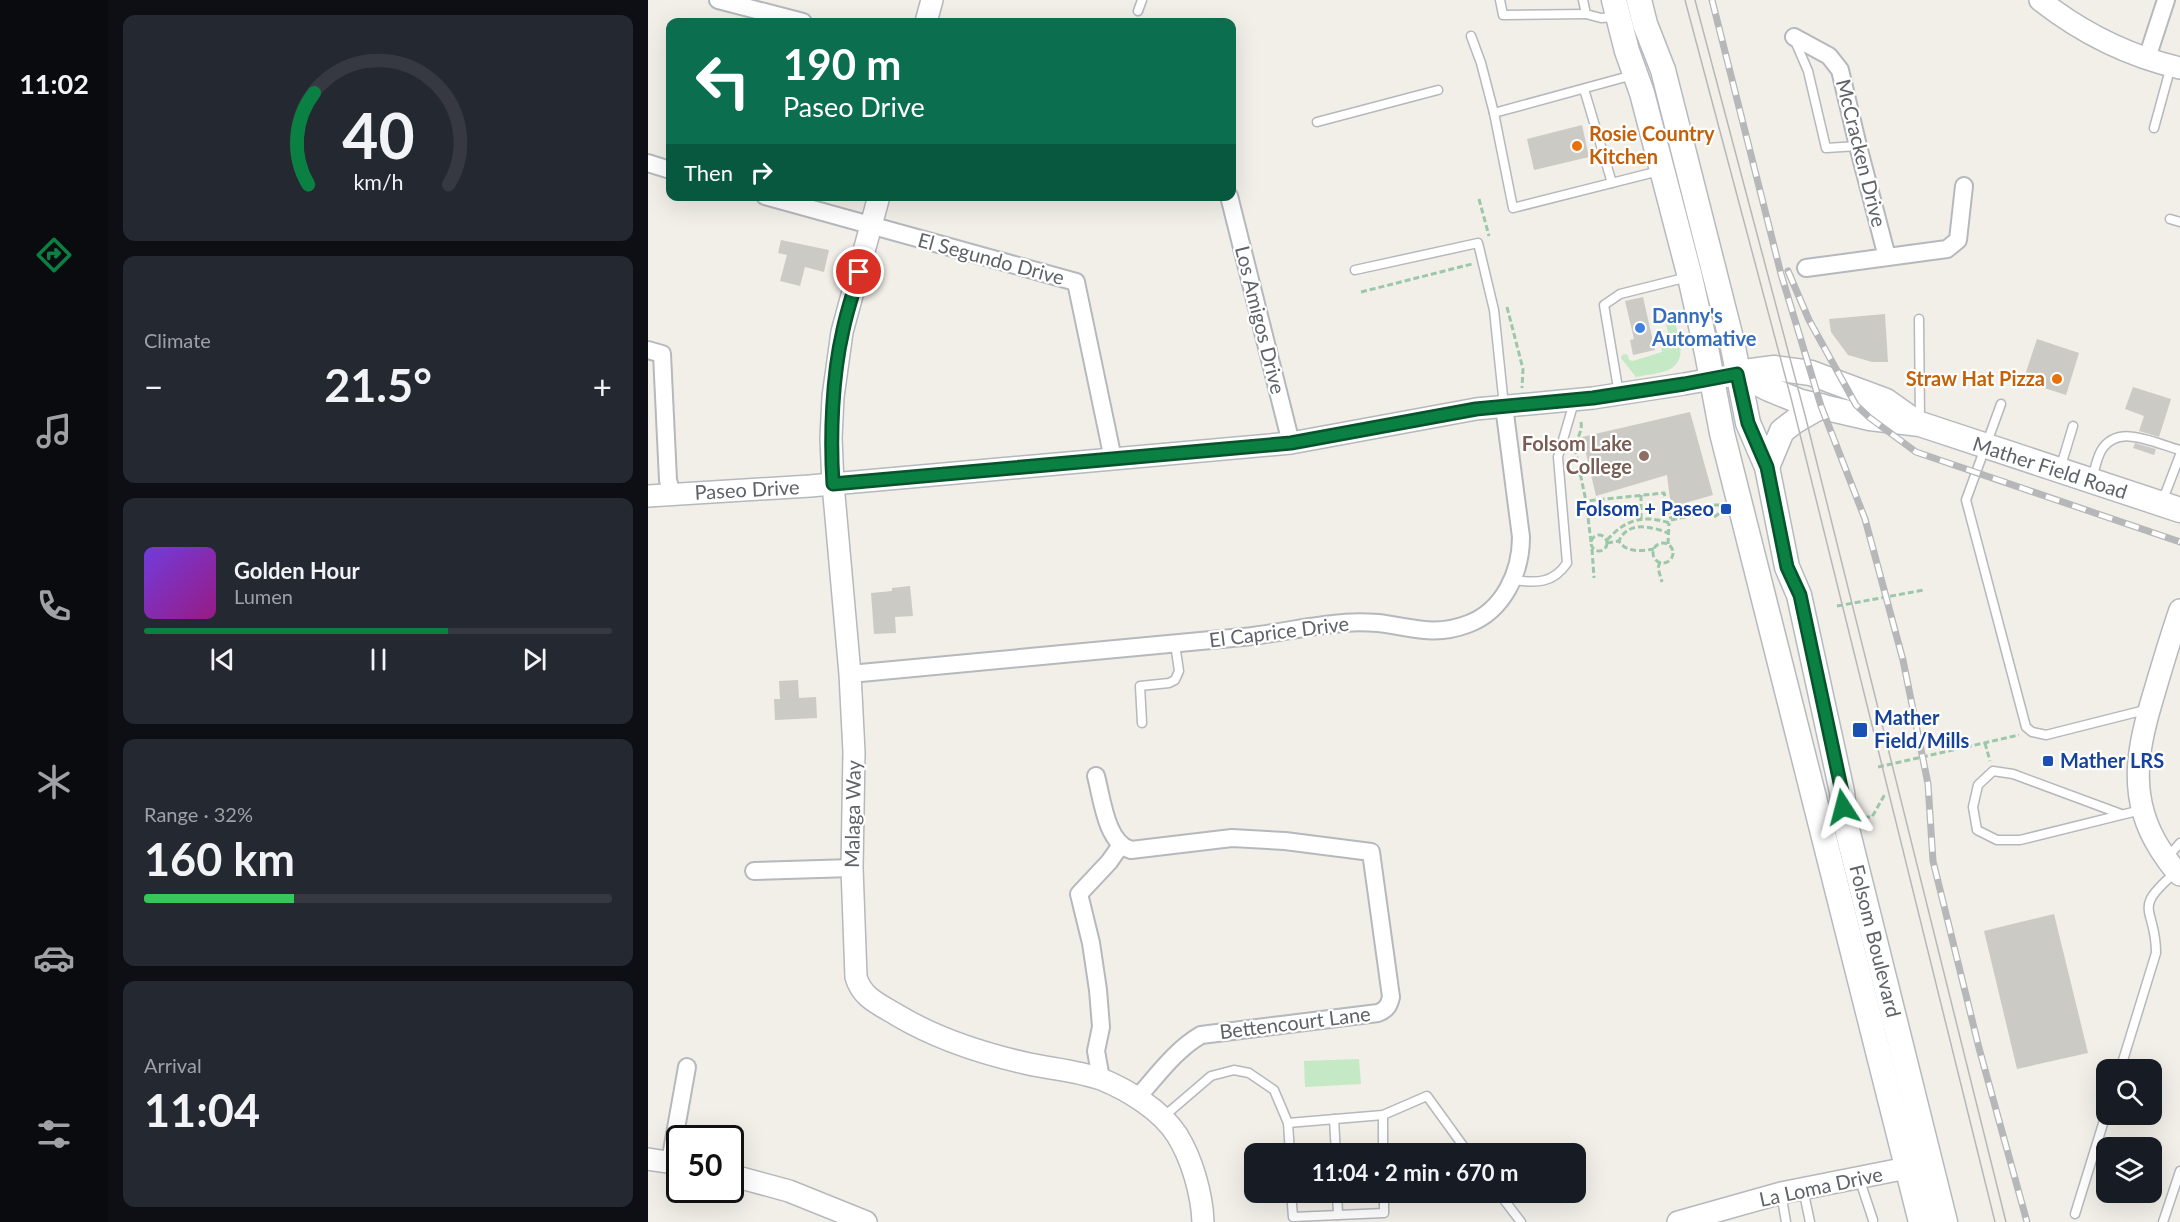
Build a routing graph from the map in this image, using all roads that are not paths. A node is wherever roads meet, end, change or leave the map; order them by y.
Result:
1 (718, 0) edge
2 (932, 0) edge
3 (1142, 0) edge
4 (1500, 0) edge
5 (1583, 0) edge
6 (1639, 0) edge
7 (2040, 0) edge
8 (2166, 0) edge
9 (1616, 9) edge
10 (1138, 11) dead end
11 (1586, 14) junction
12 (788, 18) edge
13 (927, 18) edge
14 (1472, 36) dead end
15 (1794, 37) joint
16 (2147, 58) junction
17 (2175, 67) edge
18 (1635, 74) junction
19 (1584, 89) junction
20 (1438, 90) dead end
21 (1494, 113) junction
22 (1317, 122) dead end
23 (2154, 128) dead end
24 (1858, 146) junction
25 (648, 163) edge
26 (666, 169) edge
27 (1662, 171) junction
28 (1612, 183) junction
29 (1964, 186) dead end
30 (783, 201) edge
31 (878, 201) edge
32 (1230, 201) edge
33 (2170, 219) dead end
34 (2180, 222) edge
35 (871, 226) junction
36 (1887, 256) junction
37 (1806, 268) dead end
38 (1355, 270) dead end
39 (1690, 277) junction
40 (1918, 319) dead end
41 (648, 350) edge
42 (1737, 374) junction
43 (1712, 379) junction
44 (1619, 394) junction
45 (1575, 400) junction
46 (2001, 404) dead end
47 (1504, 406) junction
48 (1821, 406) junction
49 (1920, 424) junction
50 (2073, 426) dead end
51 (1291, 443) junction
52 (1986, 447) junction
53 (2180, 450) edge
54 (2180, 455) edge
55 (1113, 459) junction
56 (1767, 467) junction
57 (2060, 471) junction
58 (2091, 481) junction
59 (833, 484) junction
60 (672, 494) junction
61 (648, 496) edge
62 (2171, 507) edge
63 (1514, 580) junction
64 (2180, 610) edge
65 (1175, 644) junction
66 (2175, 644) edge
67 (850, 674) junction
68 (2149, 709) junction
69 (1142, 723) dead end
70 (1096, 776) dead end
71 (2142, 810) junction
72 (2121, 814) junction
73 (2180, 843) edge
74 (1121, 845) junction
75 (852, 868) junction
76 (2174, 868) edge
77 (754, 871) dead end
78 (2123, 1059) edge
79 (687, 1067) dead end
80 (1101, 1079) junction
81 (1137, 1098) junction
82 (1383, 1115) junction
83 (1162, 1118) junction
84 (1334, 1119) junction
85 (1288, 1123) junction
86 (680, 1125) edge
87 (2103, 1125) edge
88 (1289, 1143) edge
89 (1335, 1143) edge
90 (1383, 1143) edge
91 (1461, 1143) edge
92 (648, 1159) edge
93 (666, 1162) edge
94 (1930, 1163) junction
95 (1906, 1168) junction
96 (2180, 1171) edge
97 (1859, 1178) junction
98 (744, 1179) edge
99 (1803, 1189) junction
100 (1781, 1193) junction
101 (1292, 1203) edge
102 (1338, 1203) edge
103 (1384, 1203) edge
104 (1506, 1203) edge
105 (2075, 1214) dead end
106 (1338, 1215) junction
107 (1375, 1218) edge
108 (856, 1220) edge
109 (1918, 1221) edge
110 (1203, 1222) edge
111 (1521, 1222) edge
112 (1678, 1222) edge
113 (1786, 1222) edge
114 (1810, 1222) edge
115 (1873, 1222) edge
116 (1944, 1222) edge
117 (2163, 1222) edge

1 - 12 street
2 - 13 street
3 - 10 lane
4 - 11 lane
5 - 11 lane
6 - 42 main road, Folsom Boulevard
7 - 16 street
8 - 16 street
9 - 11 lane
9 - 18 main road, Folsom Boulevard
14 - 21 lane
15 - 24 street, McCracken Drive
15 - 24 lane
16 - 17 street
17 - 23 lane
18 - 19 lane
18 - 27 main road, Folsom Boulevard
19 - 21 lane
19 - 28 lane
20 - 22 lane
21 - 28 lane
24 - 36 street, McCracken Drive
25 - 26 street
27 - 28 lane
27 - 39 main road, Folsom Boulevard
29 - 36 street
30 - 35 street, El Segundo Drive
31 - 35 street, Malaga Way
32 - 51 street, Los Amigos Drive
33 - 34 lane
35 - 55 street, El Segundo Drive
35 - 59 street, Malaga Way
36 - 37 street
38 - 47 lane
39 - 43 main road, Folsom Boulevard
39 - 44 lane
40 - 49 lane
41 - 60 street
42 - 43 street, Paseo Drive
42 - 48 main road, Mather Field Road
42 - 49 main road, Mather Field Road
42 - 56 main road, Folsom Boulevard
43 - 44 street, Paseo Drive
43 - 95 main road, Folsom Boulevard
44 - 45 street, Paseo Drive
45 - 47 street, Paseo Drive
45 - 63 lane
46 - 52 lane
47 - 51 street, Paseo Drive
47 - 63 street, El Caprice Drive
48 - 49 main road, Mather Field Road
48 - 56 main road
49 - 52 main road, Mather Field Road
50 - 57 lane
51 - 55 street, Paseo Drive
52 - 57 main road, Mather Field Road
52 - 68 lane
53 - 58 lane
54 - 62 lane
55 - 59 street, Paseo Drive
56 - 94 main road, Folsom Boulevard
57 - 58 main road, Mather Field Road
58 - 62 main road, Mather Field Road
59 - 60 street, Paseo Drive
59 - 67 street, Malaga Way
60 - 61 street, Paseo Drive
63 - 65 street, El Caprice Drive
64 - 66 street
65 - 67 street, El Caprice Drive
65 - 69 lane
66 - 68 street
67 - 75 street, Malaga Way
68 - 71 street
70 - 74 street
71 - 72 lane
71 - 76 street
72 - 72 lane
73 - 76 lane
74 - 80 street
74 - 81 street, Bettencourt Lane
75 - 77 street
75 - 80 street, Malaga Way
76 - 78 lane
79 - 86 street
80 - 81 street, Malaga Way
81 - 83 street, Malaga Way
82 - 84 lane
82 - 90 lane
82 - 91 lane
83 - 85 lane
83 - 110 street, Malaga Way
84 - 85 lane
84 - 89 lane
85 - 88 lane
87 - 105 lane
92 - 93 street
94 - 95 street, La Loma Drive
94 - 116 main road, Folsom Boulevard
95 - 97 street, La Loma Drive
95 - 109 main road, Folsom Boulevard
96 - 117 lane
97 - 99 street, La Loma Drive
97 - 115 lane
98 - 108 street
99 - 100 street, La Loma Drive
99 - 114 lane
100 - 112 street, La Loma Drive
100 - 113 lane
101 - 106 lane
102 - 106 lane
103 - 107 lane
104 - 111 lane
106 - 107 lane

